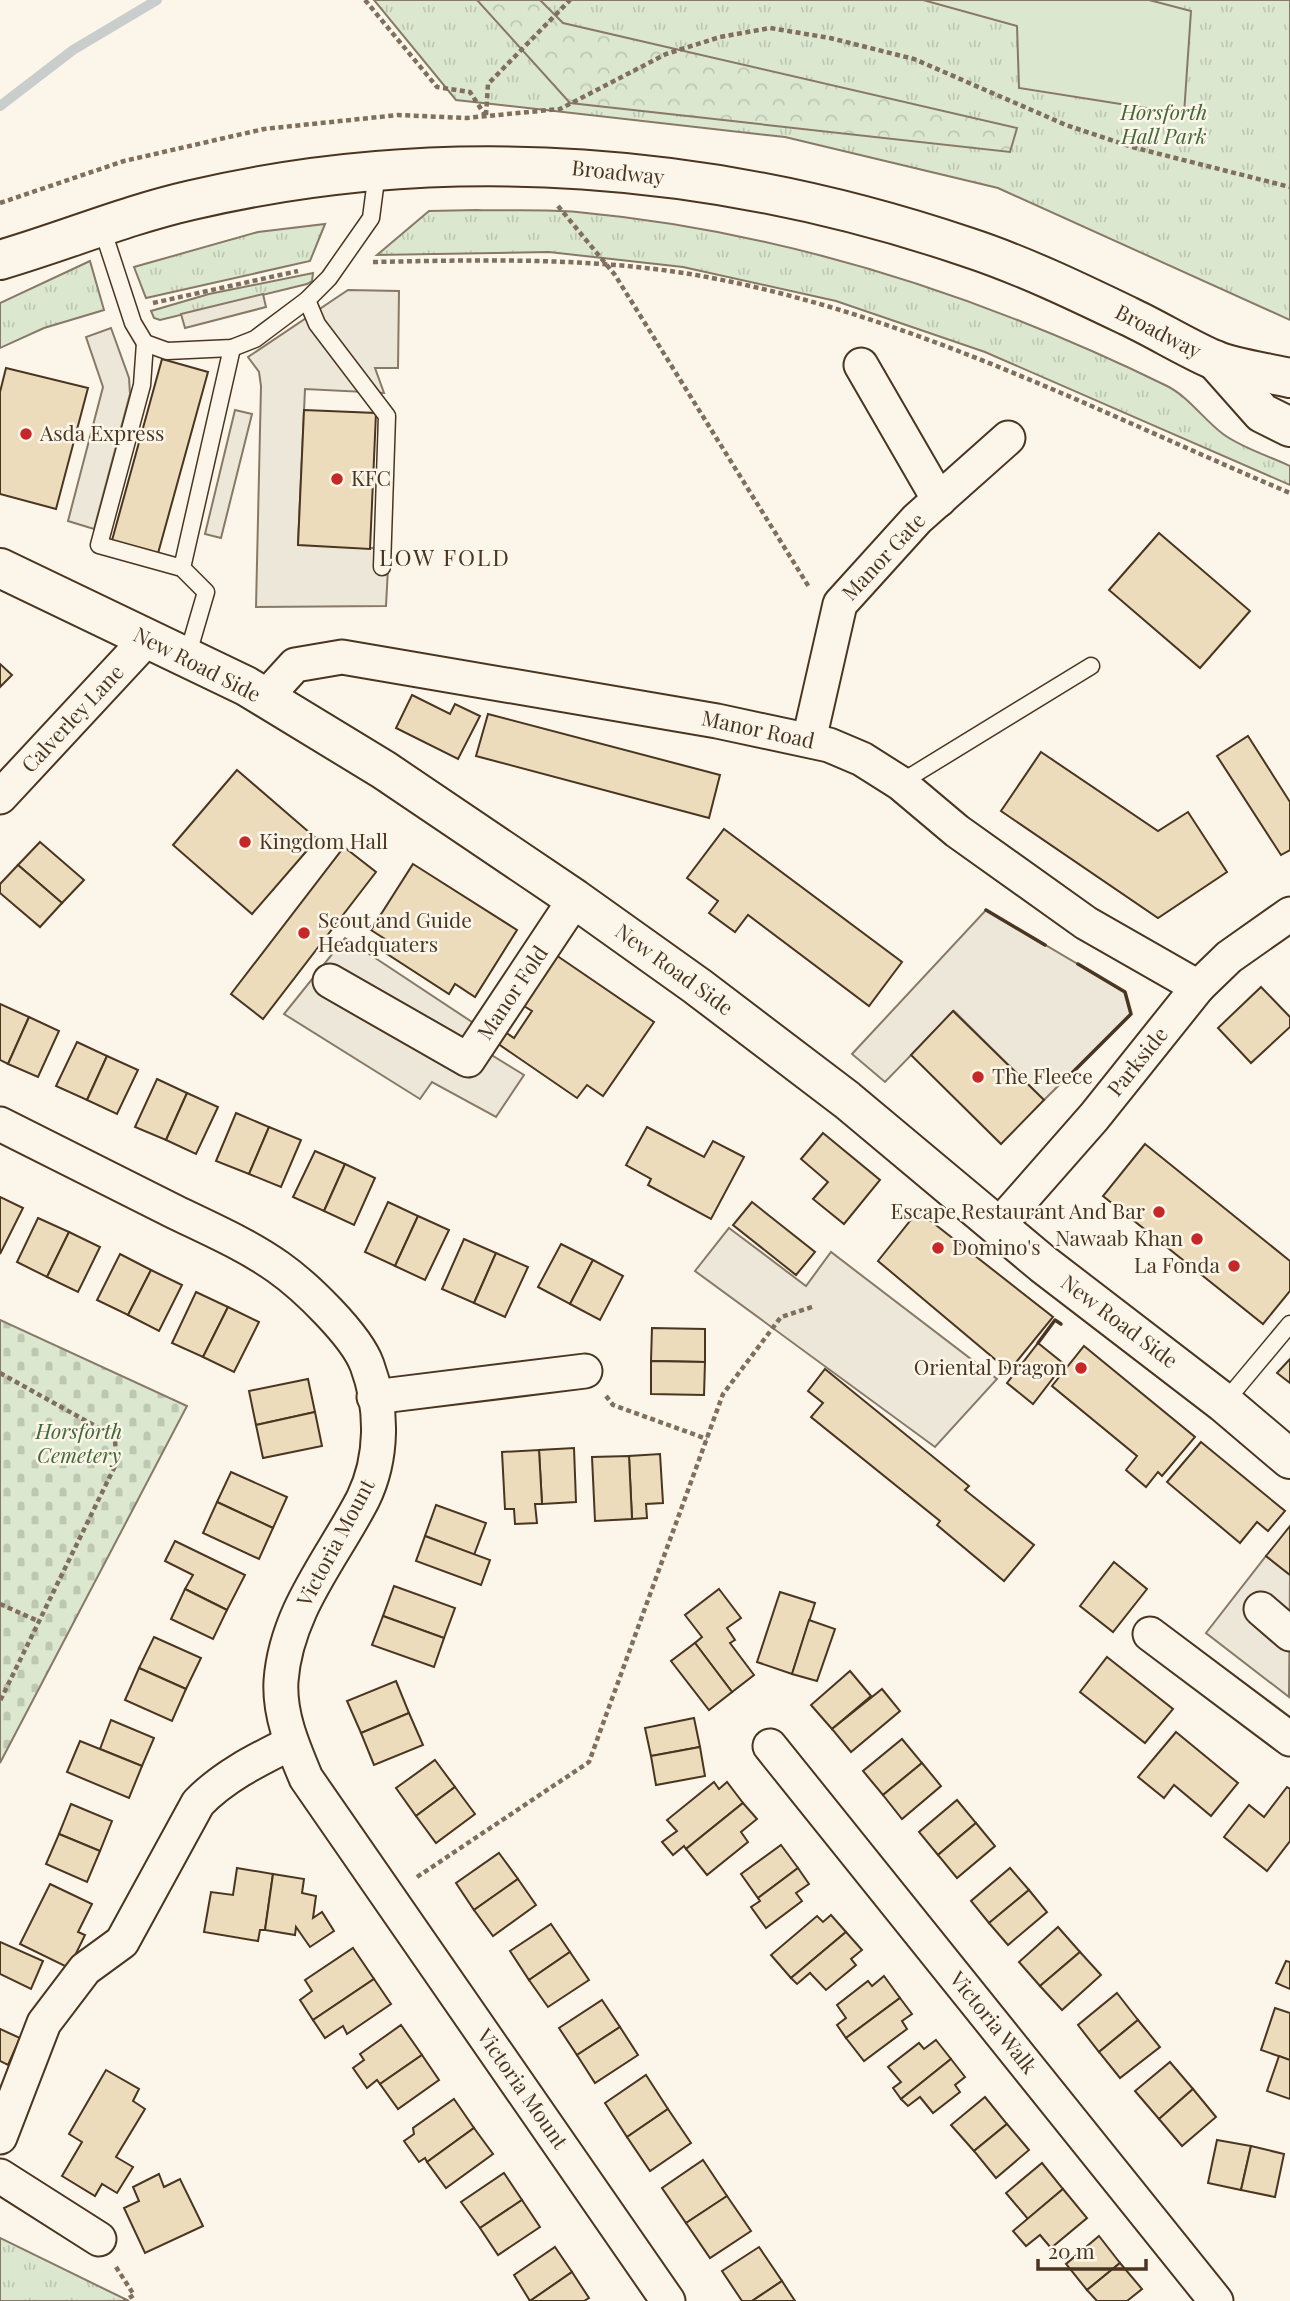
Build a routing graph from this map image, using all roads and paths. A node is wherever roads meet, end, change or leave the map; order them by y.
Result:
1 (365, 0) edge
2 (570, 0) edge
3 (486, 116) junction
4 (524, 165) junction
5 (377, 172) junction
6 (1290, 187) edge
7 (0, 203) edge
8 (101, 224) junction
9 (2, 261) edge
10 (340, 263) junction
11 (607, 266) junction
12 (307, 300) junction
13 (128, 309) junction
14 (145, 343) junction
15 (232, 348) junction
16 (1214, 360) junction
17 (861, 365) dead end
18 (1290, 378) edge
19 (1290, 427) edge
20 (1008, 438) dead end
21 (1290, 493) edge
22 (939, 500) junction
23 (383, 567) dead end
24 (0, 568) edge
25 (182, 568) junction
26 (833, 626) junction
27 (146, 640) junction
28 (187, 657) junction
29 (1091, 666) dead end
30 (265, 698) junction
31 (809, 740) junction
32 (900, 783) junction
33 (0, 797) edge
34 (575, 900) junction
35 (1290, 914) edge
36 (330, 981) dead end
37 (1198, 987) junction
38 (0, 1124) edge
39 (999, 1226) junction
40 (815, 1306) dead end
41 (1290, 1324) edge
42 (585, 1371) joint
43 (0, 1373) edge
44 (374, 1397) junction
45 (1224, 1403) junction
46 (707, 1439) junction
47 (1290, 1459) edge
48 (0, 1604) edge
49 (1261, 1609) dead end
50 (38, 1621) junction
51 (1150, 1634) dead end
52 (1290, 1634) edge
53 (0, 1701) edge
54 (1290, 1739) edge
55 (291, 1743) junction
56 (770, 1746) dead end
57 (389, 1896) junction
58 (0, 2137) edge
59 (0, 2176) edge
60 (99, 2239) joint
61 (124, 2301) edge
62 (668, 2301) edge
63 (1216, 2301) edge

1 - 3 path
2 - 3 path
3 - 6 path
3 - 7 path
4 - 5 main road, Broadway
4 - 11 path
4 - 16 main road, Broadway
5 - 8 main road, Broadway
5 - 10 lane
8 - 9 main road, Broadway
8 - 13 lane
10 - 11 path
10 - 12 lane
10 - 13 path
11 - 21 path
11 - 26 path
12 - 15 lane
12 - 23 lane
13 - 14 lane
14 - 15 lane
14 - 25 lane
15 - 25 lane
16 - 18 main road, Broadway
16 - 19 main road, Broadway
17 - 22 street, Manor Gate
20 - 22 street, Manor Gate
22 - 26 street, Manor Gate
24 - 27 main road, New Road Side
25 - 28 lane
26 - 31 street, Manor Gate
27 - 28 main road, New Road Side
27 - 33 street, Calverley Lane
28 - 30 main road, New Road Side
29 - 32 lane
30 - 31 street, Manor Road
30 - 34 main road, New Road Side
31 - 32 street, Manor Road
32 - 37 street, Manor Road
34 - 36 street, Manor Fold
34 - 39 main road, New Road Side
35 - 37 street, Parkside
37 - 39 street, Parkside
38 - 44 street, Victoria Mount
39 - 45 main road, New Road Side
40 - 46 path
41 - 45 lane
42 - 44 street
42 - 46 path
43 - 50 path
44 - 55 street, Victoria Mount
45 - 47 main road, New Road Side
46 - 57 path
48 - 50 path
49 - 52 street
50 - 53 path
51 - 54 street
55 - 57 street, Victoria Mount
55 - 58 street
56 - 63 street, Victoria Walk
57 - 62 street, Victoria Mount
59 - 60 street
60 - 61 path

